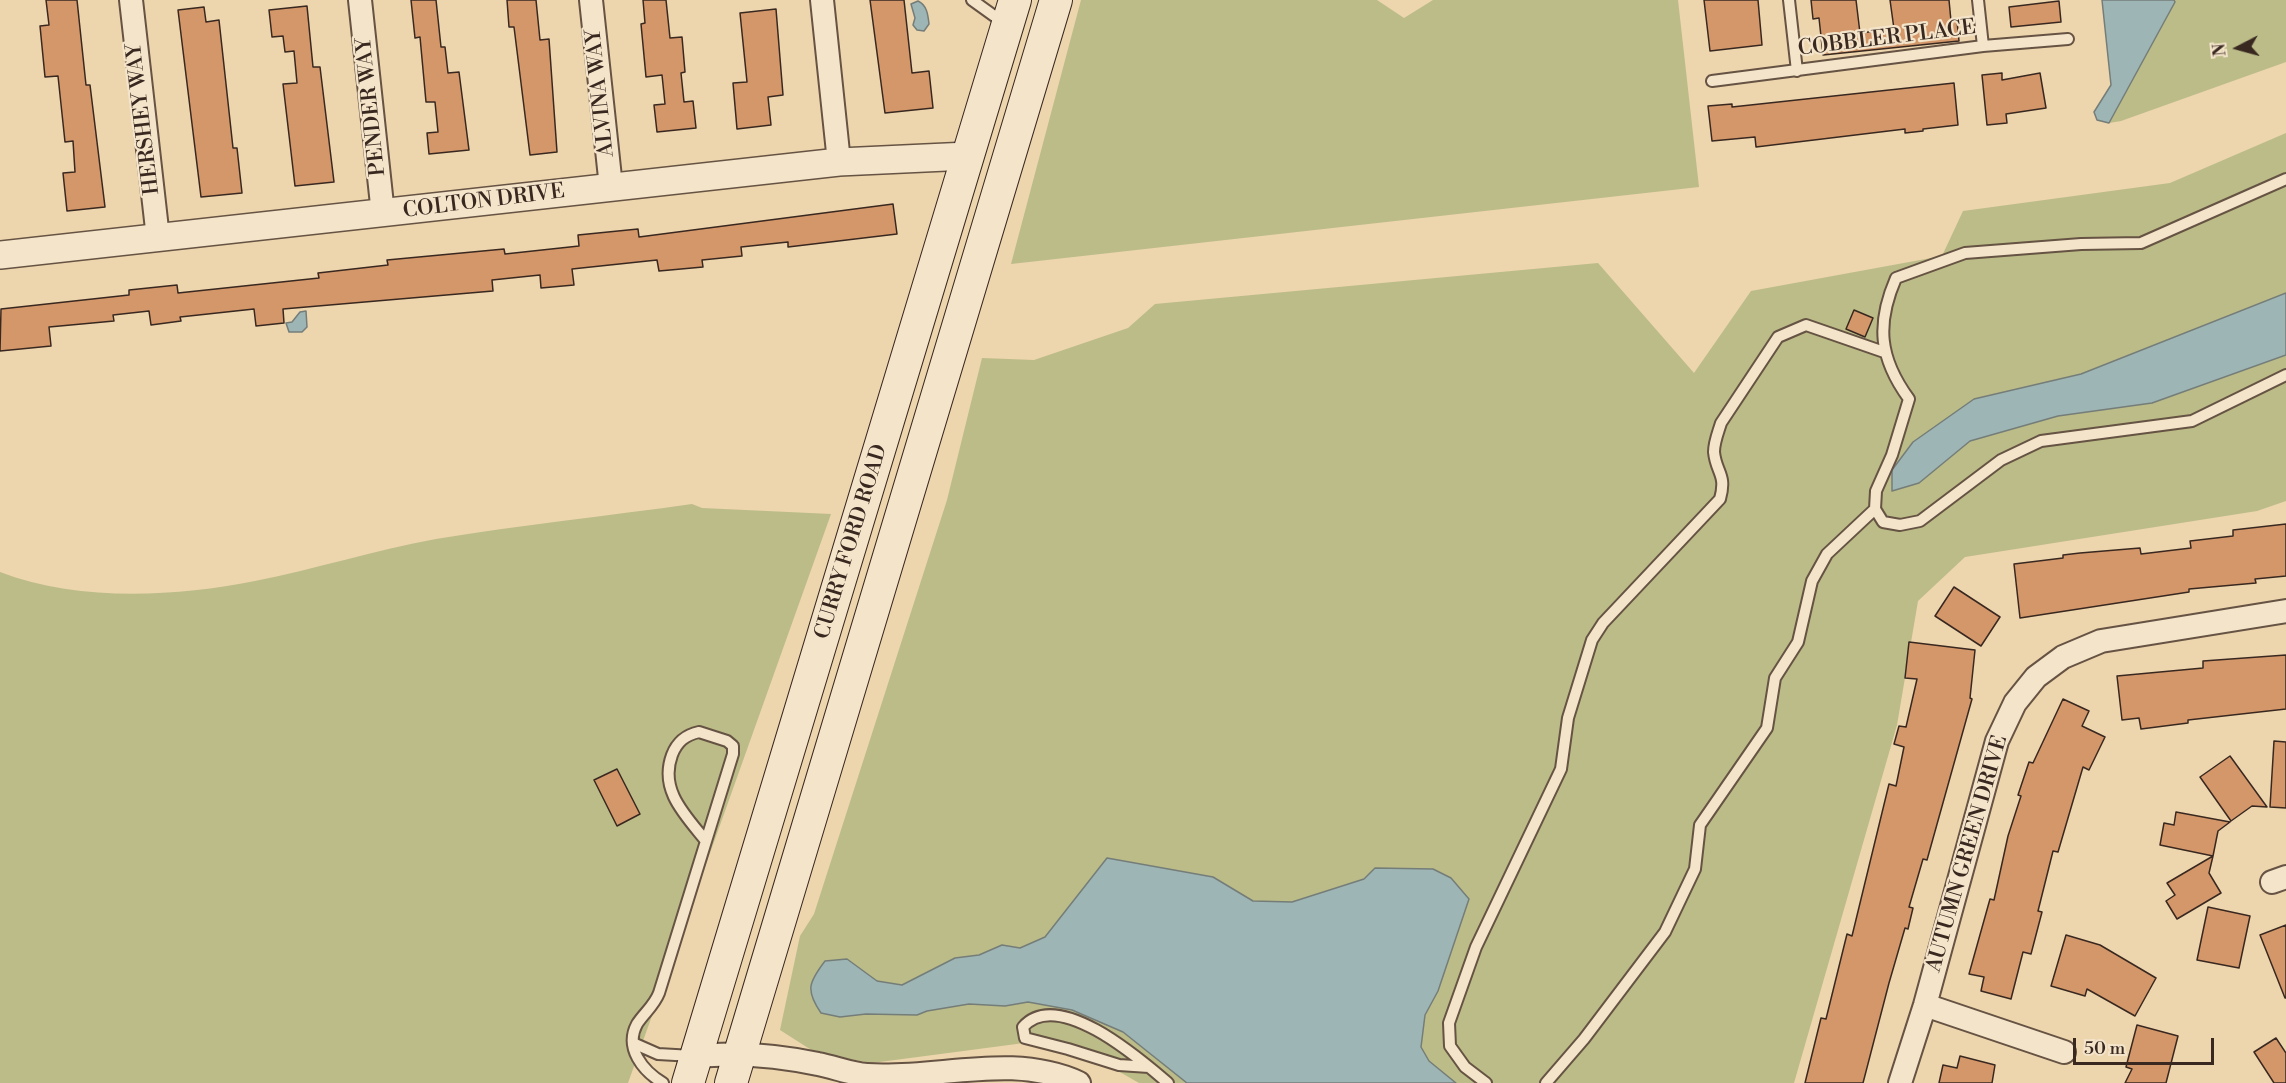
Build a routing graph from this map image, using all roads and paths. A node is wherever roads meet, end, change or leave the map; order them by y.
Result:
1 (130, 0) edge
2 (360, 0) edge
3 (591, 0) edge
4 (822, 0) edge
5 (972, 0) edge
6 (1029, 0) edge
7 (1056, 0) edge
8 (1789, 0) edge
9 (1978, 0) edge
10 (1011, 13) edge
11 (2068, 39) dead end
12 (1983, 46) junction
13 (1797, 71) junction
14 (1712, 81) dead end
15 (1014, 142) junction
16 (968, 156) junction
17 (839, 162) junction
18 (2286, 179) edge
19 (611, 187) junction
20 (383, 214) junction
21 (158, 238) junction
22 (0, 255) edge
23 (1884, 352) junction
24 (2286, 375) edge
25 (1875, 509) junction
26 (873, 609) junction
27 (2286, 611) edge
28 (706, 841) junction
29 (1925, 1005) junction
30 (633, 1043) junction
31 (740, 1052) junction
32 (2064, 1052) dead end
33 (1149, 1067) junction
34 (692, 1070) edge
35 (663, 1083) edge
36 (730, 1083) edge
37 (1079, 1083) edge
38 (1168, 1083) edge
39 (1486, 1083) edge
40 (1546, 1083) edge
41 (1900, 1083) edge

1 - 21 street, HERSHEY WAY
2 - 20 street, PENDER WAY
3 - 19 street, ALVINA WAY
4 - 17 street
5 - 10 lane
6 - 15 main road
7 - 15 main road, CURRY FORD ROAD
8 - 13 lane
9 - 12 lane
10 - 16 main road, CURRY FORD ROAD
11 - 12 lane, COBBLER PLACE
12 - 13 lane, COBBLER PLACE
13 - 14 lane, COBBLER PLACE
15 - 26 main road, CURRY FORD ROAD
16 - 17 street, COLTON DRIVE
16 - 26 main road
16 - 34 main road, CURRY FORD ROAD
17 - 19 street, COLTON DRIVE
18 - 23 lane
19 - 20 street, COLTON DRIVE
20 - 21 street, COLTON DRIVE
21 - 22 street, COLTON DRIVE
23 - 25 lane
23 - 39 lane
24 - 25 lane
25 - 40 lane
26 - 31 main road, CURRY FORD ROAD
27 - 29 street, AUTUMN GREEN DRIVE
28 - 28 lane
28 - 30 lane
29 - 32 street
29 - 41 street, AUTUMN GREEN DRIVE
30 - 34 lane
30 - 35 lane
31 - 34 street
31 - 36 main road, CURRY FORD ROAD
31 - 37 street
33 - 33 lane
33 - 38 lane

